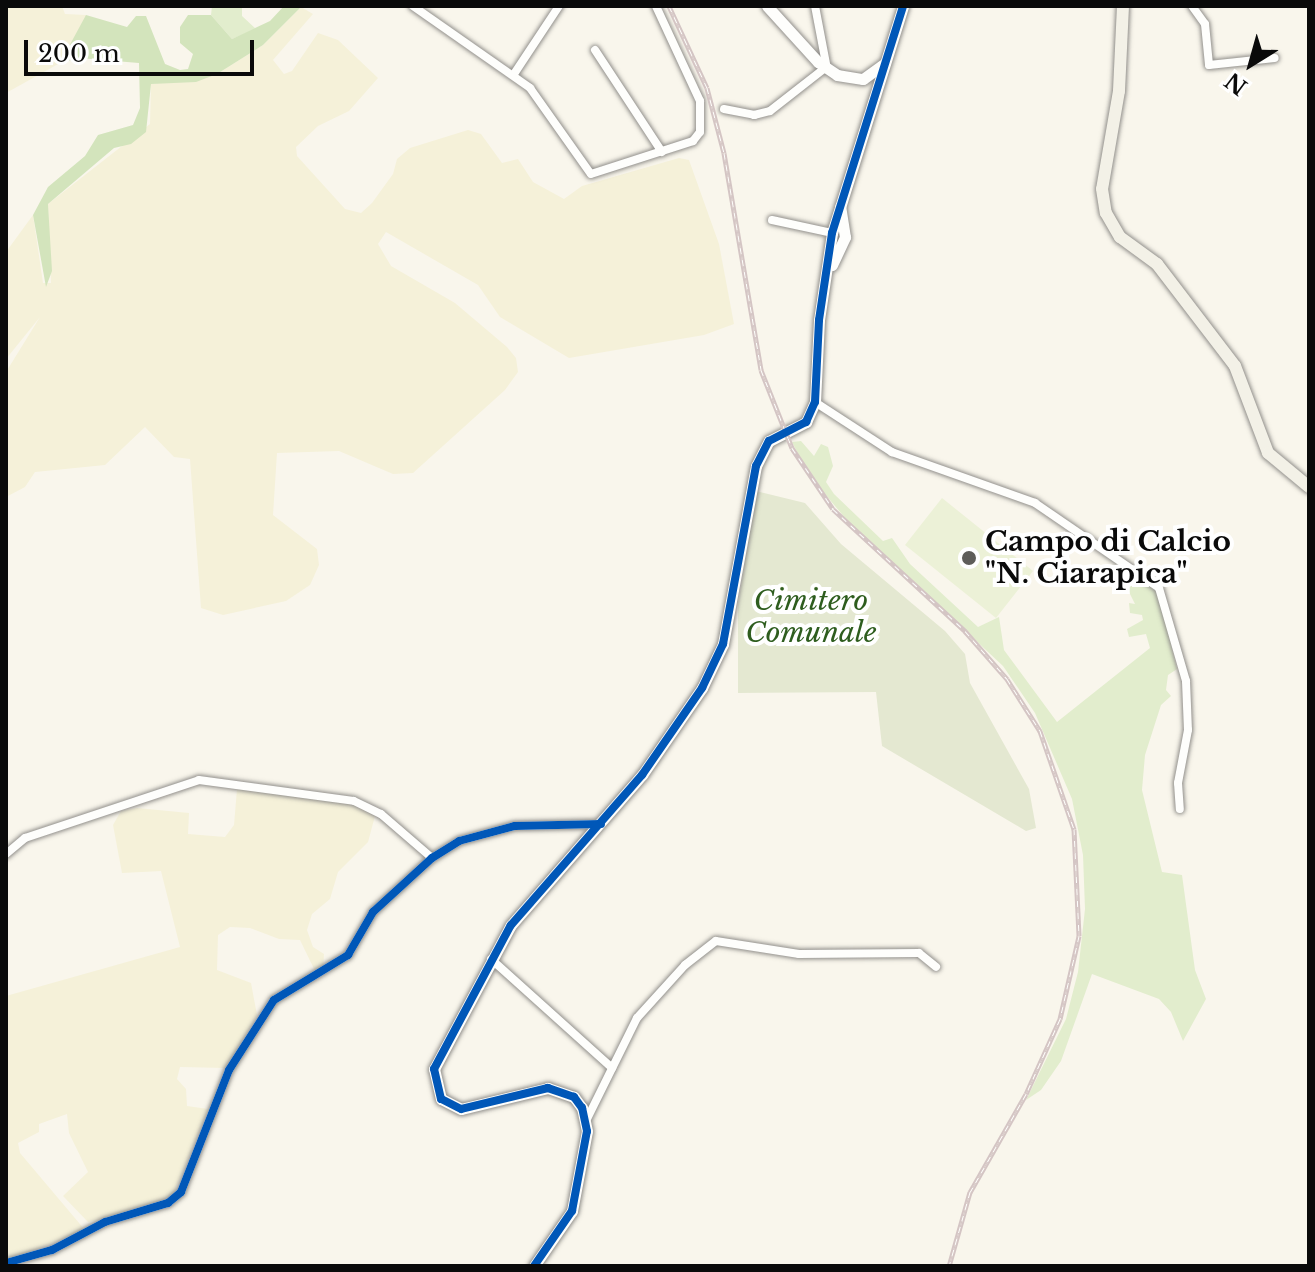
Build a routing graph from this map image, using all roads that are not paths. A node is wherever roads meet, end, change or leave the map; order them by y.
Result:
1 (413, 6) edge
2 (559, 6) edge
3 (656, 6) edge
4 (767, 6) edge
5 (815, 6) edge
6 (903, 6) edge
7 (1123, 6) edge
8 (1192, 6) edge
9 (595, 50) dead end
10 (1275, 58) dead end
11 (886, 62) junction
12 (826, 69) junction
13 (514, 74) junction
14 (863, 79) junction
15 (874, 97) junction
16 (724, 109) dead end
17 (662, 152) junction
18 (839, 205) junction
19 (772, 220) dead end
20 (832, 233) junction
21 (829, 273) junction
22 (815, 402) junction
23 (1309, 487) edge
24 (1180, 809) dead end
25 (601, 824) junction
26 (6, 854) edge
27 (432, 858) junction
28 (491, 959) junction
29 (936, 967) dead end
30 (612, 1068) junction
31 (586, 1121) junction
32 (6, 1263) edge
33 (534, 1266) edge

1 - 13 street
2 - 13 street
3 - 17 street
4 - 12 street
5 - 12 street
6 - 11 street
7 - 23 main road
8 - 10 street
9 - 17 street
11 - 14 street
11 - 15 street
12 - 14 street
12 - 16 street
13 - 17 street
14 - 15 street
15 - 18 street
18 - 20 street
18 - 21 street
19 - 20 street
20 - 21 street
21 - 22 street
22 - 24 street
22 - 25 street
25 - 27 street
25 - 28 street
26 - 27 street
27 - 32 street
28 - 30 street
28 - 31 street
29 - 30 street
30 - 31 street
31 - 33 street

